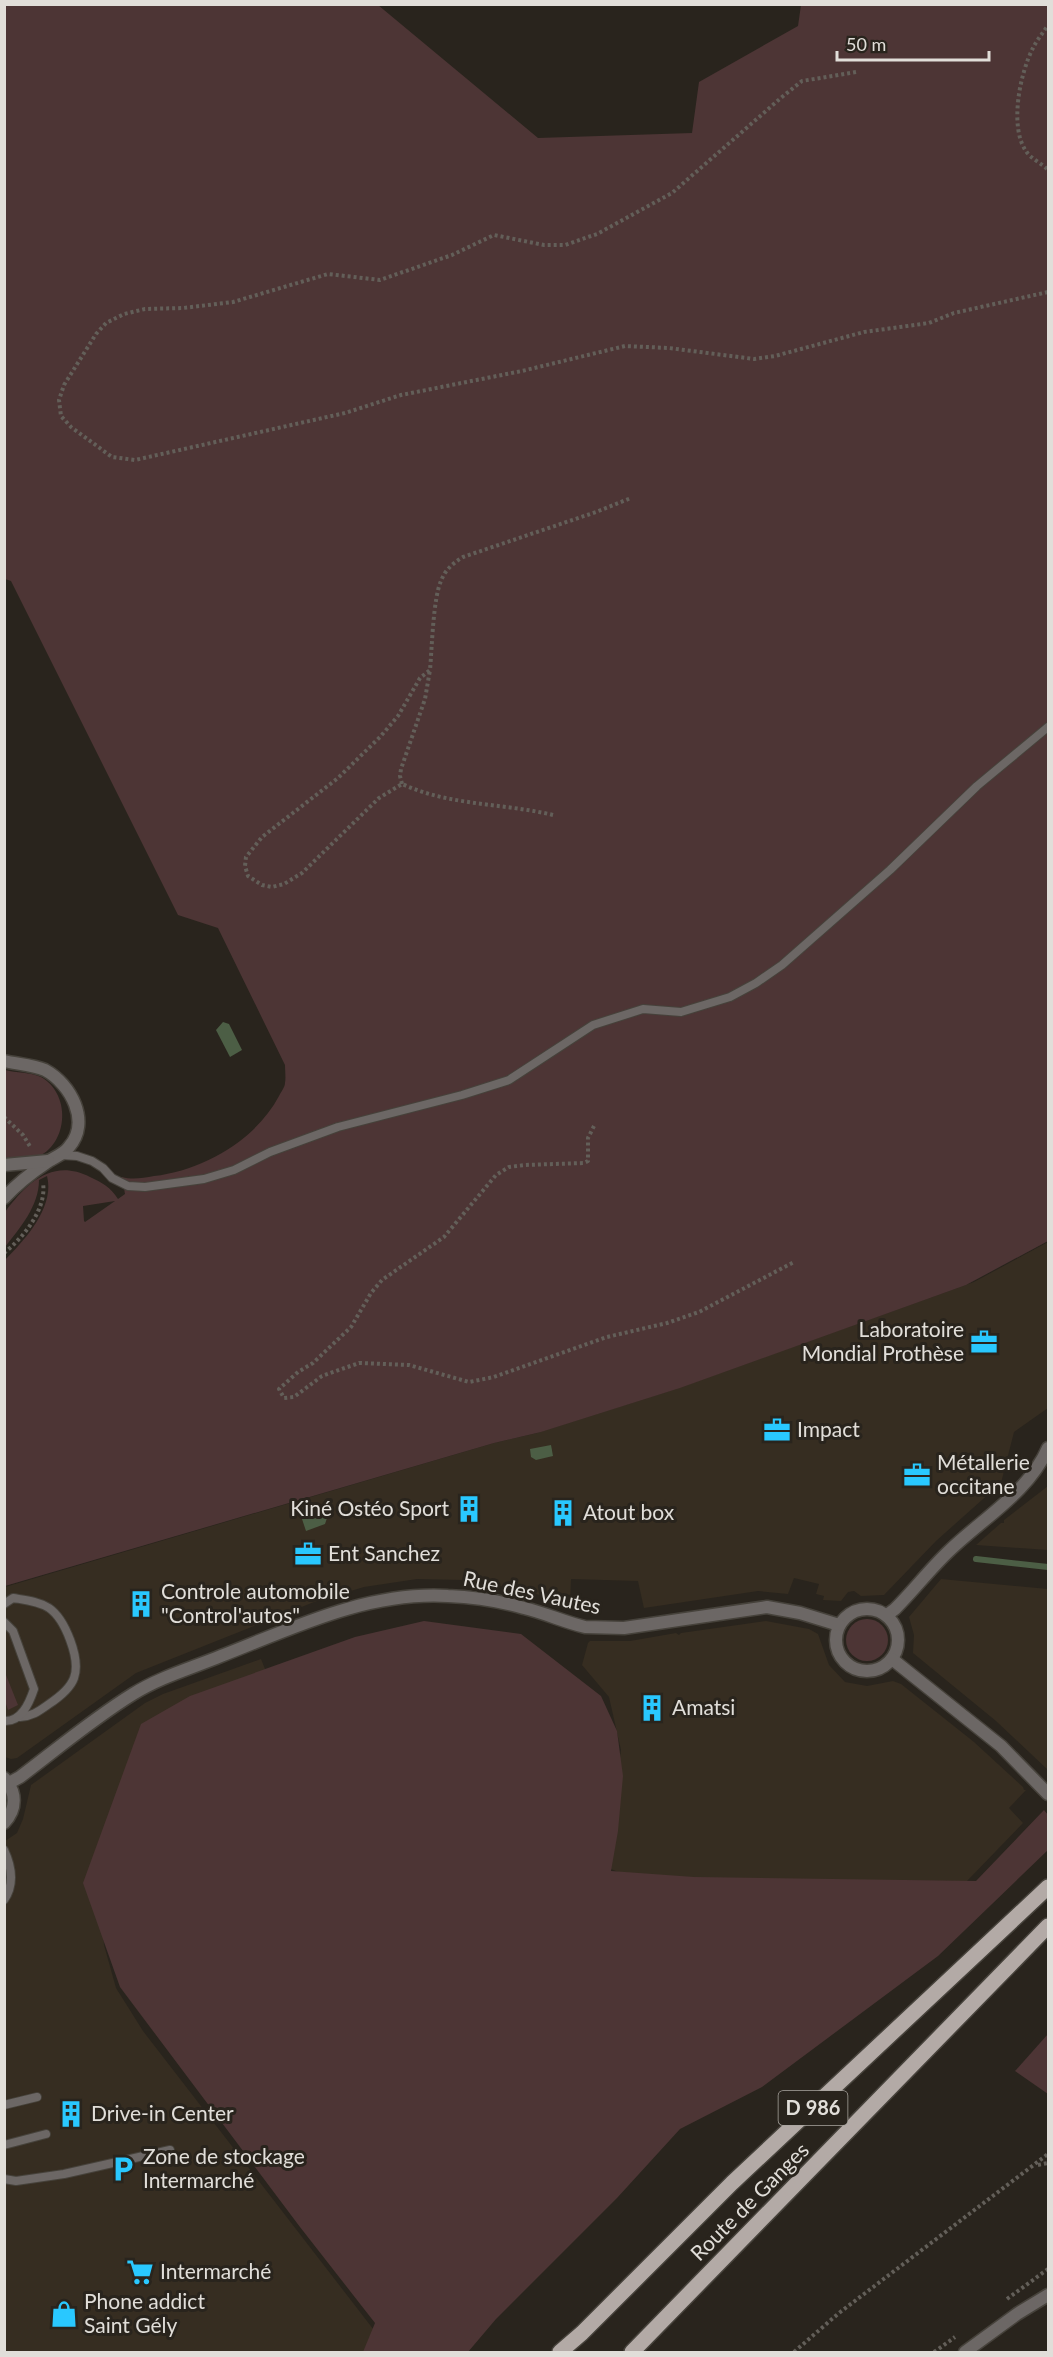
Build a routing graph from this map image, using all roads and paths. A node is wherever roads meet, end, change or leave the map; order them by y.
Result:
1 (1048, 25) edge
2 (856, 72) dead end
3 (1047, 169) edge
4 (1048, 292) edge
5 (630, 498) dead end
6 (430, 670) junction
7 (1048, 727) edge
8 (402, 784) junction
9 (553, 815) dead end
10 (4, 1061) edge
11 (594, 1126) dead end
12 (61, 1155) junction
13 (49, 1161) junction
14 (4, 1165) edge
15 (4, 1198) edge
16 (794, 1262) dead end
17 (1048, 1448) edge
18 (4, 1604) edge
19 (886, 1615) junction
20 (4, 1622) edge
21 (839, 1625) junction
22 (892, 1659) junction
23 (20, 1717) junction
24 (4, 1721) edge
25 (7, 1780) edge
26 (1048, 1794) edge
27 (4, 1823) edge
28 (4, 1850) edge
29 (1048, 1887) edge
30 (4, 1900) edge
31 (1048, 1926) edge
32 (37, 2097) dead end
33 (4, 2105) edge
34 (46, 2134) dead end
35 (4, 2145) edge
36 (170, 2150) dead end
37 (1048, 2154) edge
38 (1048, 2163) edge
39 (1037, 2165) junction
40 (4, 2179) edge
41 (1048, 2295) edge
42 (582, 2333) junction
43 (555, 2352) edge
44 (560, 2352) edge
45 (632, 2352) edge
46 (794, 2352) edge
47 (965, 2352) edge

1 - 3 path
2 - 4 path
5 - 6 path
6 - 8 path
6 - 8 path
7 - 12 lane
8 - 9 path
10 - 12 street
11 - 16 path
12 - 13 street
13 - 14 street
13 - 15 street
17 - 19 street
18 - 23 lane
19 - 21 street
19 - 22 street
20 - 23 lane
21 - 22 street
21 - 25 street, Rue des Vautes
22 - 26 street
23 - 24 lane
25 - 27 street
28 - 30 lane
29 - 42 main road, D 986
31 - 45 main road, Route de Ganges / D 986
32 - 33 lane
34 - 35 lane
36 - 40 lane
37 - 39 path
38 - 39 path
39 - 46 path
41 - 47 street
42 - 43 main road
42 - 44 main road, D 986

